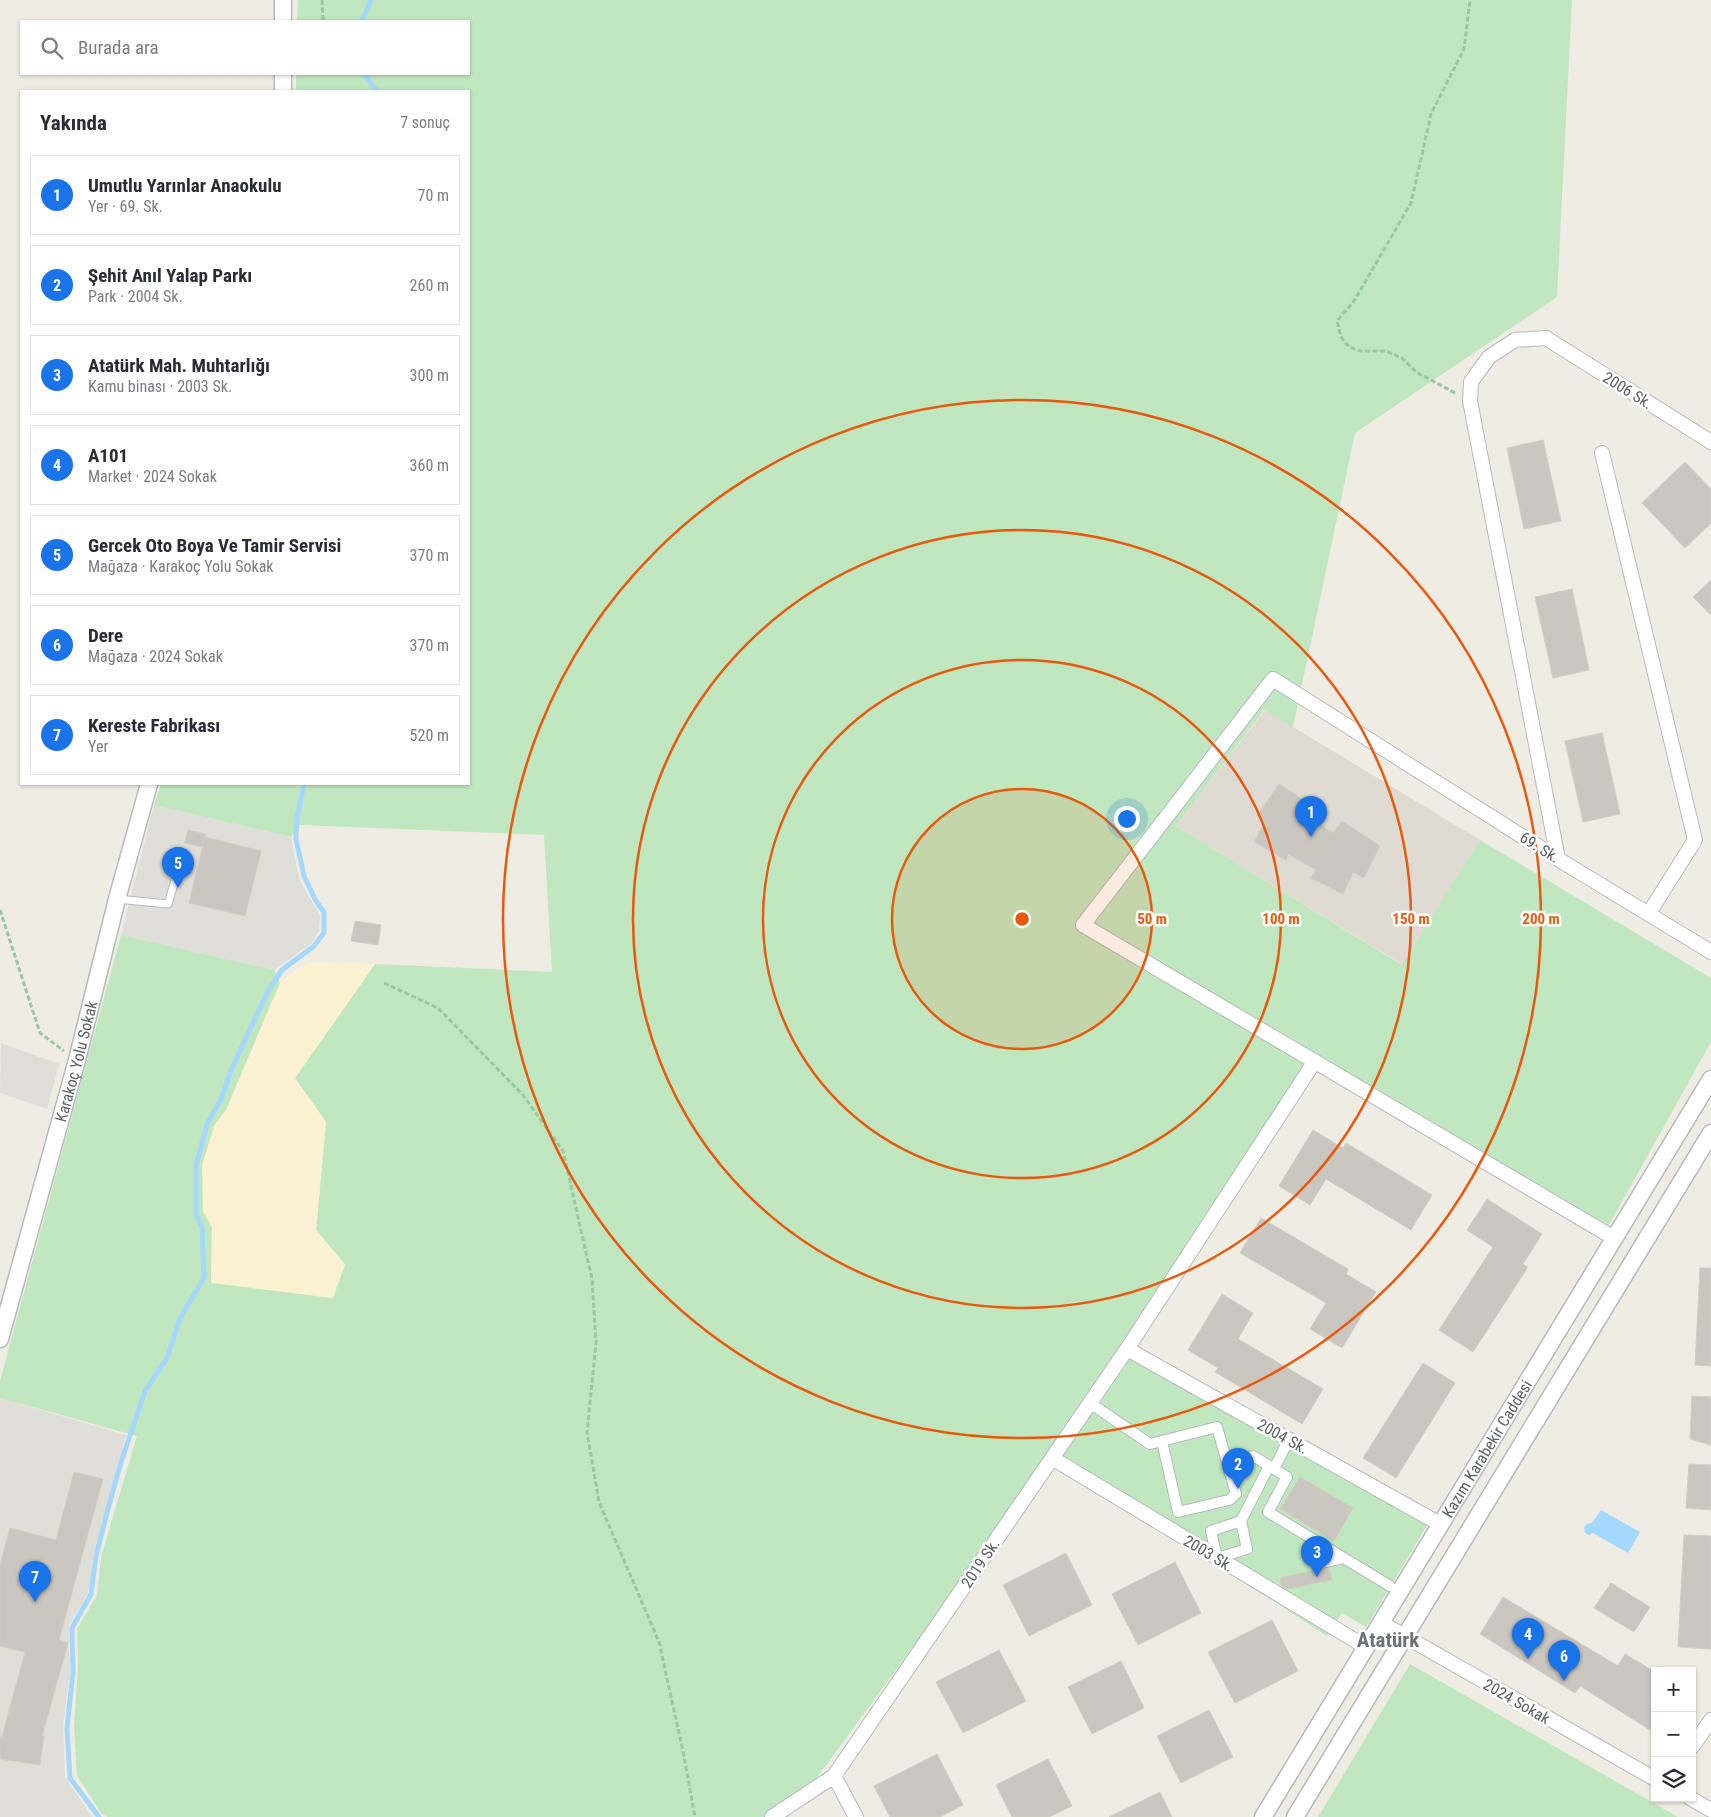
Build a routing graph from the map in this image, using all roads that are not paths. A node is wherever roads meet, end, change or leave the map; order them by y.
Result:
1 (283, 0) edge
2 (283, 20) edge
3 (283, 75) edge
4 (283, 90) edge
5 (1711, 442) edge
6 (1602, 453) dead end
7 (149, 785) edge
8 (1558, 859) junction
9 (179, 867) dead end
10 (117, 899) junction
11 (1649, 912) junction
12 (1711, 952) edge
13 (1315, 1061) junction
14 (1711, 1079) edge
15 (1711, 1133) edge
16 (1614, 1238) junction
17 (0, 1339) edge
18 (1127, 1349) junction
19 (1090, 1403) junction
20 (1289, 1439) junction
21 (1162, 1442) junction
22 (1052, 1458) junction
23 (1227, 1462) junction
24 (1272, 1467) junction
25 (1241, 1521) junction
26 (1440, 1524) junction
27 (1217, 1558) junction
28 (1344, 1558) junction
29 (1327, 1562) dead end
30 (1390, 1586) dead end
31 (1380, 1622) junction
32 (1404, 1637) junction
33 (1366, 1647) junction
34 (1711, 1720) edge
35 (1696, 1741) edge
36 (834, 1776) junction
37 (1651, 1777) edge
38 (1696, 1801) edge
39 (1711, 1810) edge
40 (772, 1817) edge
41 (856, 1817) edge
42 (1263, 1817) edge
43 (1295, 1817) edge

1 - 2 street
3 - 4 street
5 - 8 street, 2006 Sk.
6 - 11 street
7 - 10 street, Karakoç Yolu Sokak
8 - 11 street, 69. Sk.
8 - 13 street, 69. Sk.
9 - 10 lane
10 - 17 street, Karakoç Yolu Sokak
11 - 12 street, 69. Sk.
13 - 16 street
13 - 18 street, 2019 Sk.
14 - 16 street, Kazım Karabekir Caddesi
15 - 32 street, Kazım Karabekir Caddesi
16 - 26 street, Kazım Karabekir Caddesi
18 - 19 street, 2019 Sk.
18 - 20 street, 2004 Sk.
19 - 21 street
19 - 22 street, 2019 Sk.
20 - 24 street
20 - 26 street, 2004 Sk.
21 - 23 street
21 - 23 street
22 - 27 street, 2003 Sk.
22 - 36 street, 2019 Sk.
23 - 24 street
24 - 25 street
24 - 28 street
25 - 27 street
25 - 27 street
26 - 31 street, Kazım Karabekir Caddesi
27 - 33 street, 2003 Sk.
28 - 29 street
28 - 30 street
31 - 32 street, 2024 Sokak
31 - 33 street, Kazım Karabekir Caddesi
32 - 37 street, 2024 Sokak
32 - 43 street, Kazım Karabekir Caddesi
33 - 42 street, Kazım Karabekir Caddesi
34 - 35 street
36 - 40 street
36 - 41 street
38 - 39 street

